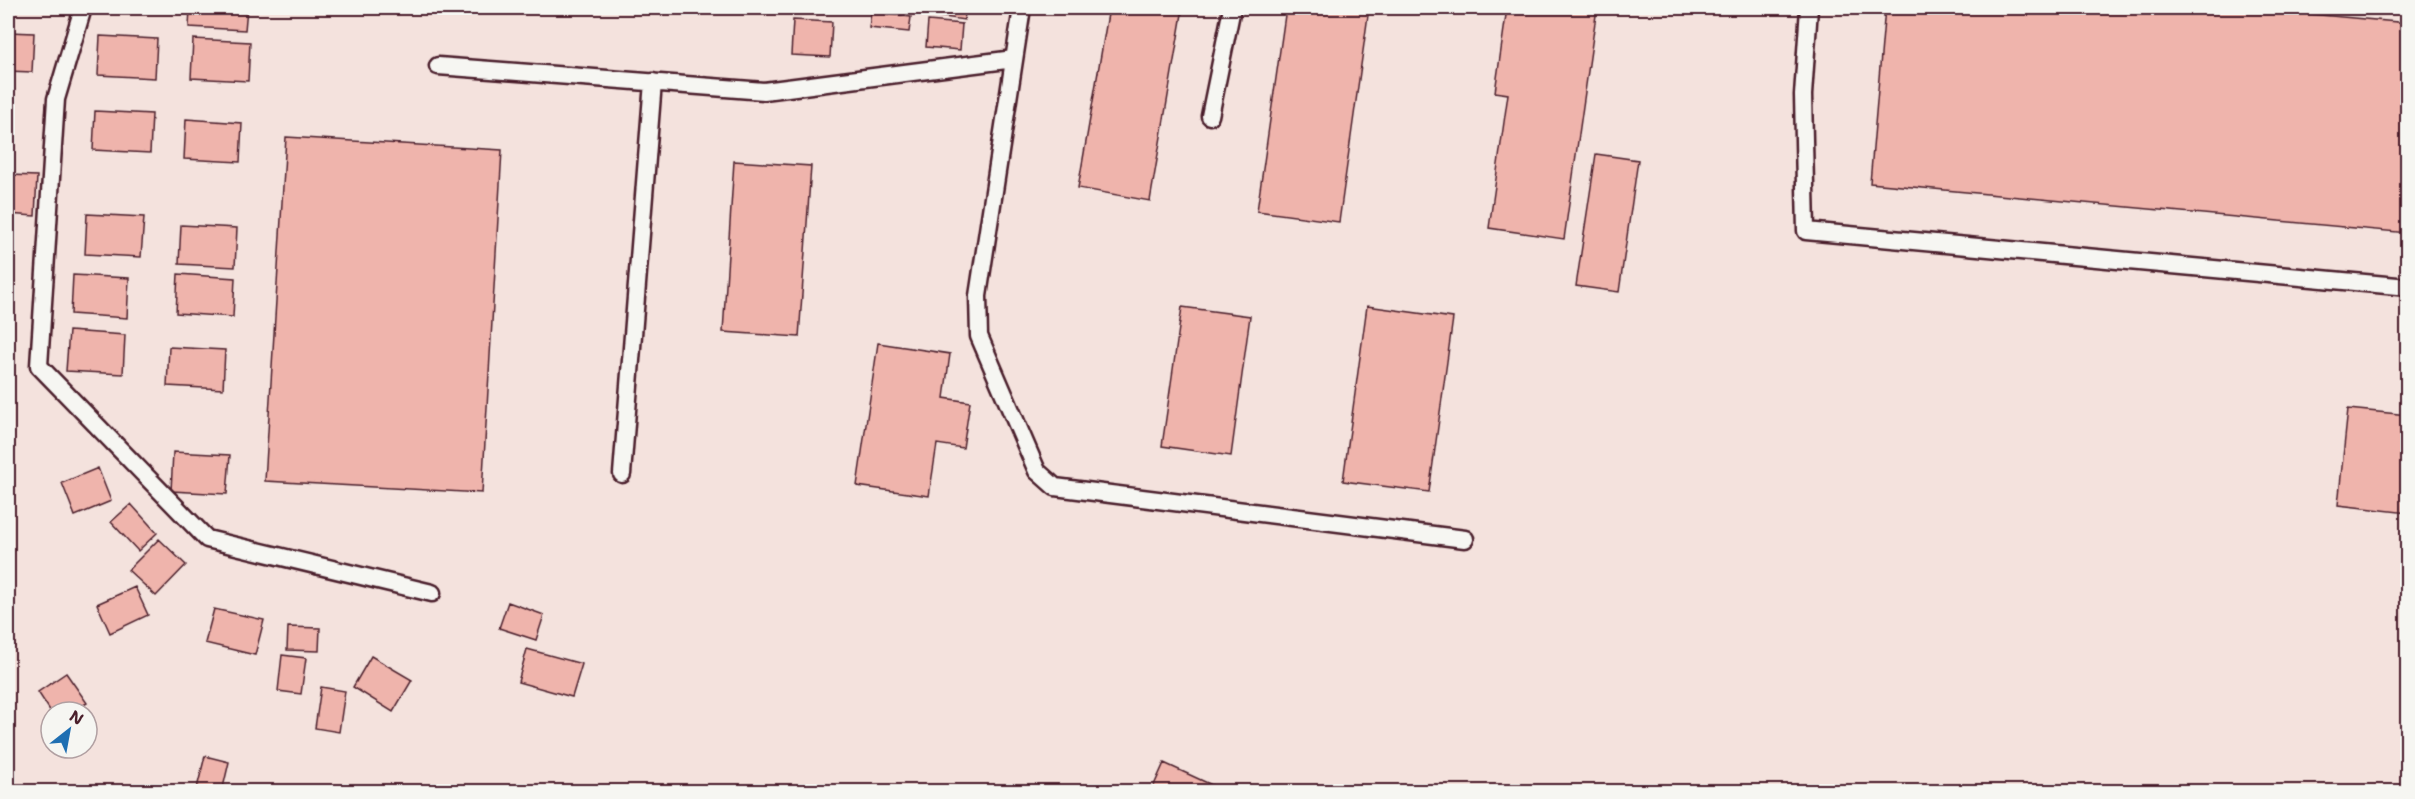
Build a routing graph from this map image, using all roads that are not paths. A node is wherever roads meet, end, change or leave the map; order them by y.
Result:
1 (83, 8) edge
2 (1022, 8) edge
3 (1232, 8) edge
4 (1809, 8) edge
5 (1014, 60) junction
6 (438, 66) dead end
7 (652, 82) junction
8 (1210, 116) dead end
9 (2408, 287) edge
10 (622, 474) dead end
11 (1465, 539) dead end
12 (432, 593) dead end

1 - 12 lane
2 - 5 lane
3 - 8 lane
4 - 9 lane
5 - 7 lane
5 - 11 lane
6 - 7 lane
7 - 10 lane

